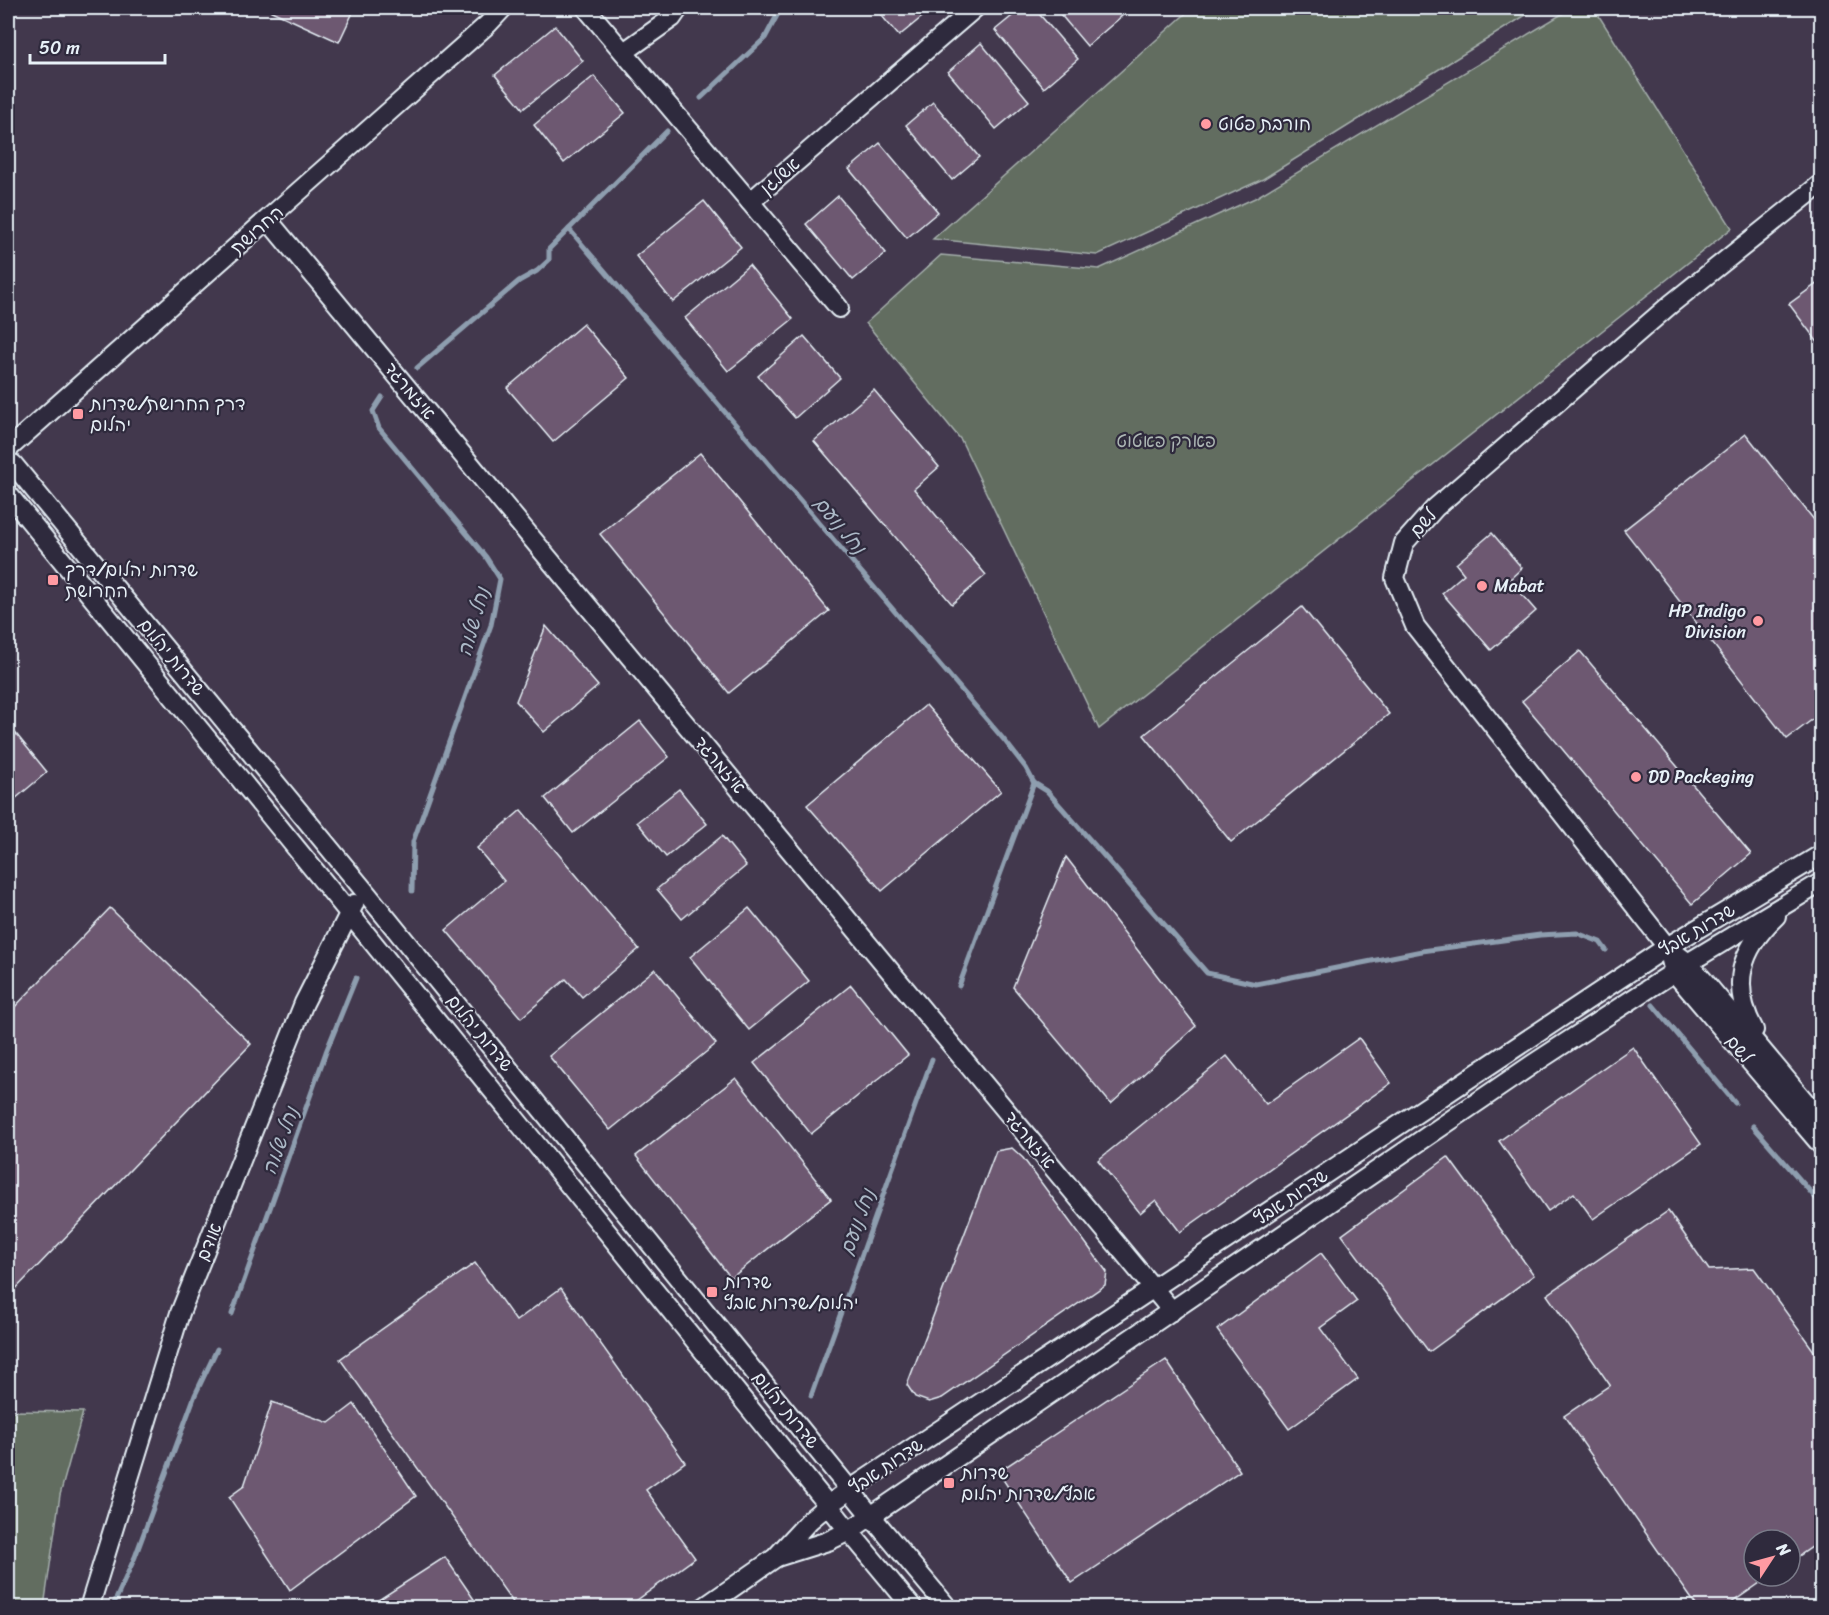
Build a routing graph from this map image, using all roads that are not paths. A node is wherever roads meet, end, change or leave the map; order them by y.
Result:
1 (503, 8) edge
2 (586, 8) edge
3 (679, 8) edge
4 (975, 8) edge
5 (624, 52) junction
6 (1821, 183) edge
7 (750, 202) junction
8 (268, 220) junction
9 (839, 308) dead end
10 (8, 449) edge
11 (8, 463) edge
12 (8, 494) edge
13 (1821, 854) edge
14 (1821, 882) edge
15 (363, 889) junction
16 (1795, 898) junction
17 (349, 913) junction
18 (1667, 947) junction
19 (1681, 968) junction
20 (1769, 1059) junction
21 (1821, 1122) edge
22 (1821, 1146) edge
23 (1153, 1288) junction
24 (1172, 1311) junction
25 (851, 1489) junction
26 (828, 1505) junction
27 (871, 1516) junction
28 (849, 1531) junction
29 (775, 1558) junction
30 (88, 1608) edge
31 (703, 1608) edge
32 (913, 1608) edge
33 (948, 1608) edge

1 - 8 street, החרושת
2 - 5 street, אשלגן
3 - 5 street
4 - 7 street, אשלגן
5 - 7 street, אשלגן
6 - 18 street, לשם
7 - 9 street
8 - 10 street, החרושת
8 - 23 street, איזמרגד
11 - 15 street, שדרות יהלום
12 - 17 street, שדרות יהלום
13 - 18 street, שדרות אבץ
14 - 16 street, שדרות אבץ
15 - 17 street, אודם
15 - 25 street, שדרות יהלום
16 - 19 street, שדרות אבץ
16 - 20 street
17 - 26 street, שדרות יהלום
17 - 30 street, אודם
18 - 19 street, לשם
18 - 23 street, שדרות אבץ
19 - 20 street, לשם
19 - 22 street, לשם
19 - 24 street, שדרות אבץ
20 - 21 street, לשם
23 - 24 street, איזמרגד
23 - 25 street, שדרות אבץ
24 - 27 street, שדרות אבץ
25 - 26 street, שדרות אבץ
25 - 27 street, שדרות יהלום
26 - 28 street, שדרות יהלום
26 - 29 street, שדרות אבץ
27 - 28 street, שדרות אבץ
27 - 33 street, שדרות יהלום
28 - 29 street, שדרות אבץ
28 - 32 street, שדרות יהלום
29 - 31 street, שדרות אבץ

